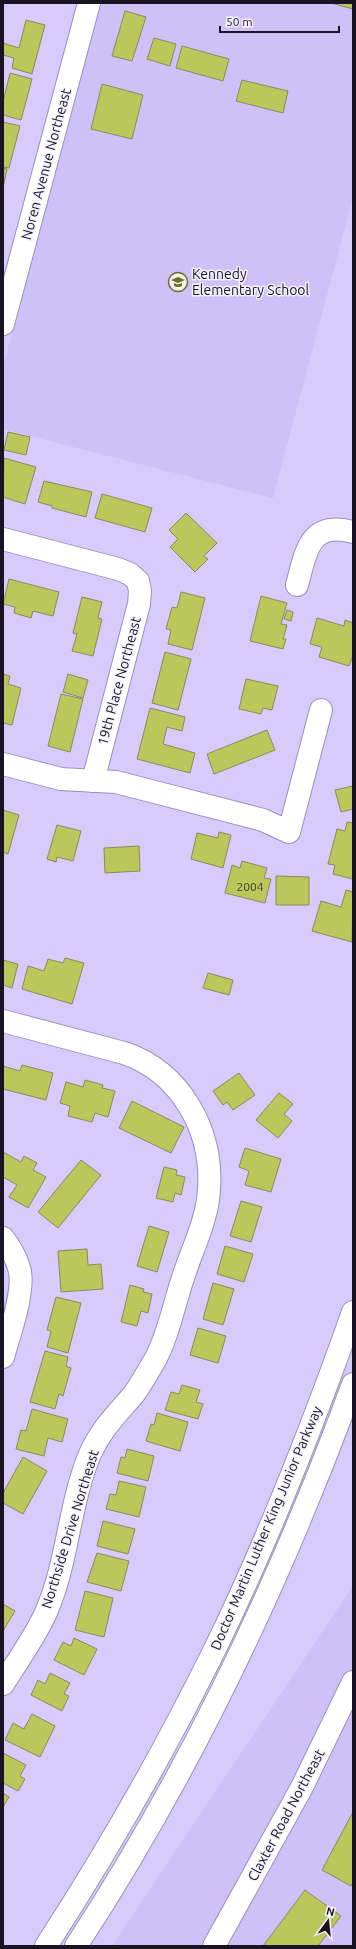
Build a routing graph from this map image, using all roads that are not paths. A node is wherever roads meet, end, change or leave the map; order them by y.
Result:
1 (89, 3) edge
2 (6, 300) edge
3 (3, 324) edge
4 (353, 532) edge
5 (3, 539) edge
6 (297, 585) dead end
7 (321, 710) dead end
8 (3, 764) edge
9 (93, 780) junction
10 (3, 1021) edge
11 (7, 1244) edge
12 (353, 1312) edge
13 (3, 1357) edge
14 (353, 1384) edge
15 (353, 1682) edge
16 (3, 1683) edge
17 (46, 1946) edge
18 (76, 1946) edge
19 (214, 1946) edge

1 - 2 main road, Noren Avenue Northeast
2 - 3 main road, Noren Avenue Northeast
4 - 6 main road
5 - 9 main road, 19th Place Northeast
7 - 9 main road
8 - 9 main road
10 - 16 main road, Northside Drive Northeast
11 - 13 main road
12 - 17 main road, Doctor Martin Luther King Junior Parkway
14 - 18 main road, Doctor Martin Luther King Junior Parkway
15 - 19 main road, Claxter Road Northeast

